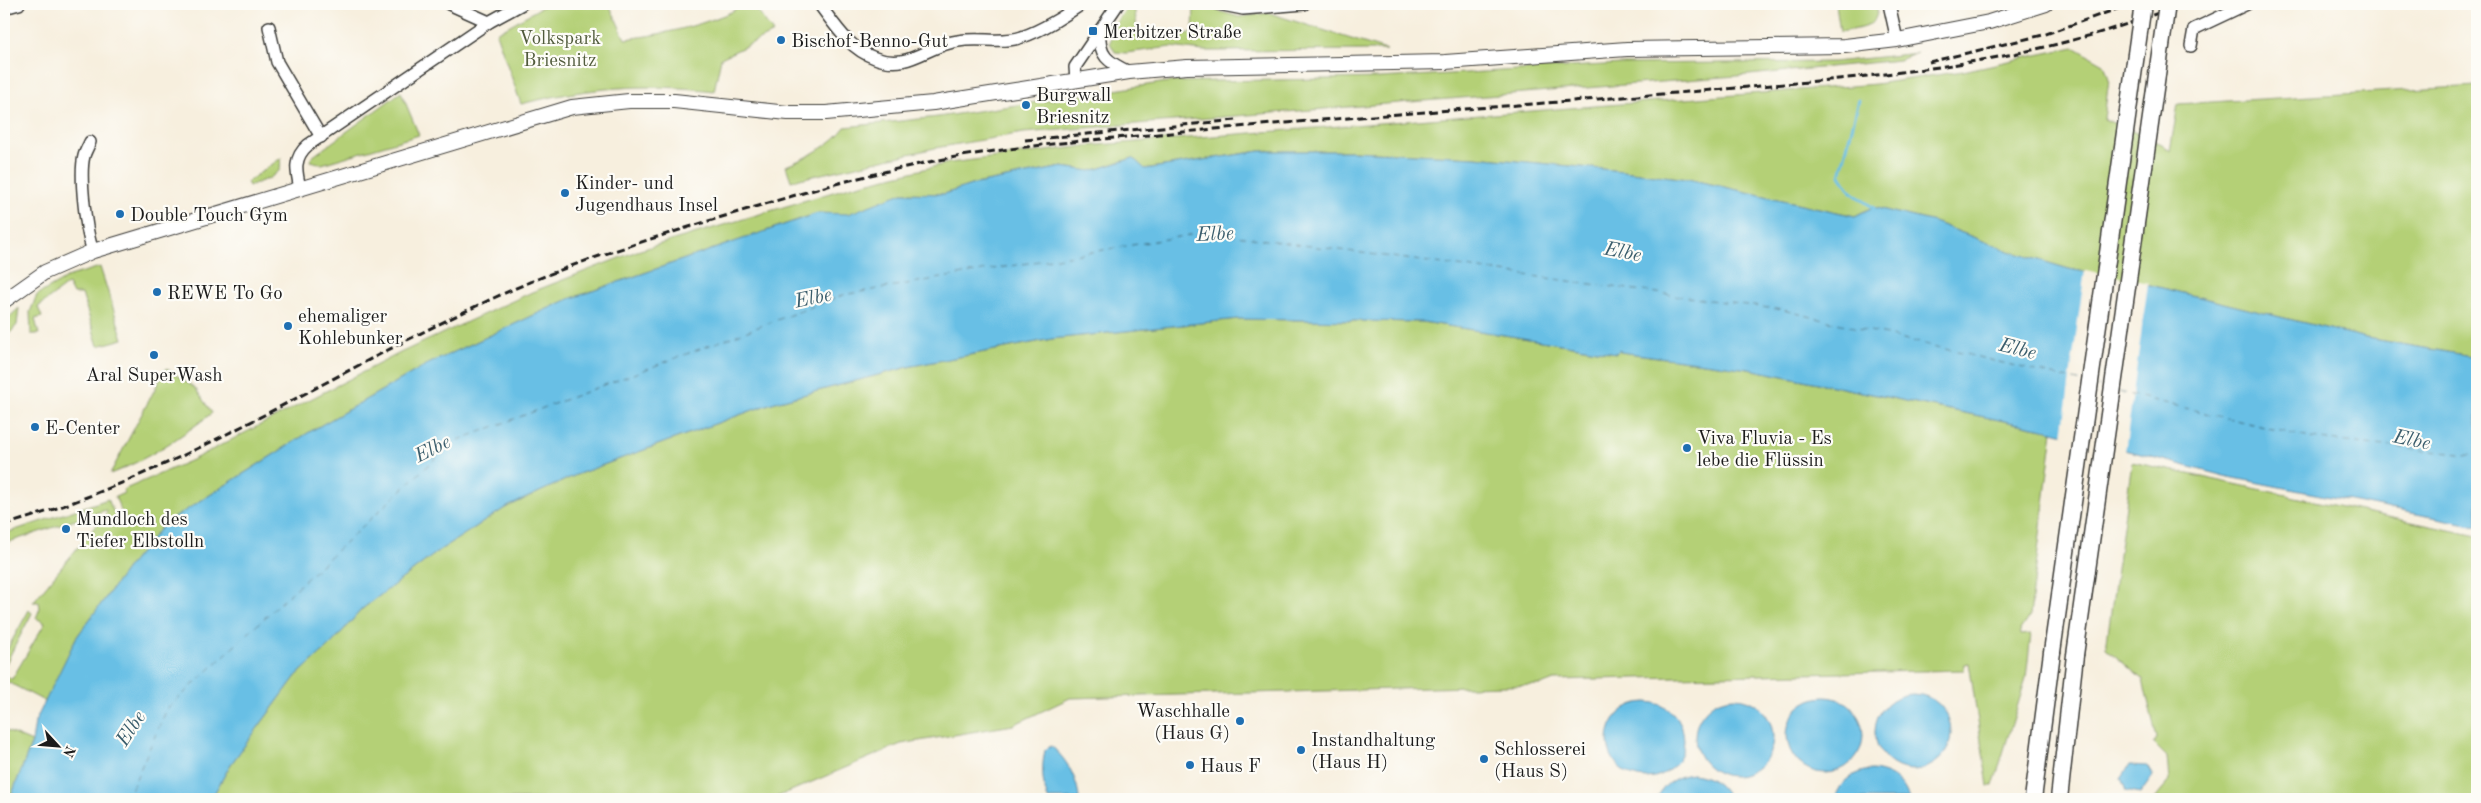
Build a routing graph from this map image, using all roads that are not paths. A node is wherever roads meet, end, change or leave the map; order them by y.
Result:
1 (19, 4) edge
2 (449, 4) edge
3 (522, 4) edge
4 (819, 4) edge
5 (1082, 4) edge
6 (1118, 4) edge
7 (1218, 4) edge
8 (1304, 4) edge
9 (1890, 4) edge
10 (2143, 4) edge
11 (2167, 4) edge
12 (2247, 4) edge
13 (2037, 6) edge
14 (4, 8) edge
15 (489, 22) junction
16 (268, 27) dead end
17 (1100, 30) junction
18 (1897, 40) junction
19 (2191, 46) dead end
20 (1129, 72) junction
21 (1076, 80) junction
22 (321, 137) junction
23 (90, 142) dead end
24 (300, 188) junction
25 (92, 252) junction
26 (4, 301) edge
27 (2033, 799) edge
28 (2059, 799) edge

1 - 14 street
2 - 15 street
3 - 15 street
4 - 5 street
6 - 17 street
7 - 8 street
9 - 18 street
10 - 27 highway, bridge
11 - 28 highway, bridge
12 - 19 street
13 - 18 main road
15 - 22 street
16 - 22 street
17 - 20 street
17 - 21 street
18 - 20 main road
20 - 21 main road
21 - 24 main road
22 - 24 street
23 - 25 street
24 - 25 main road
25 - 26 main road

